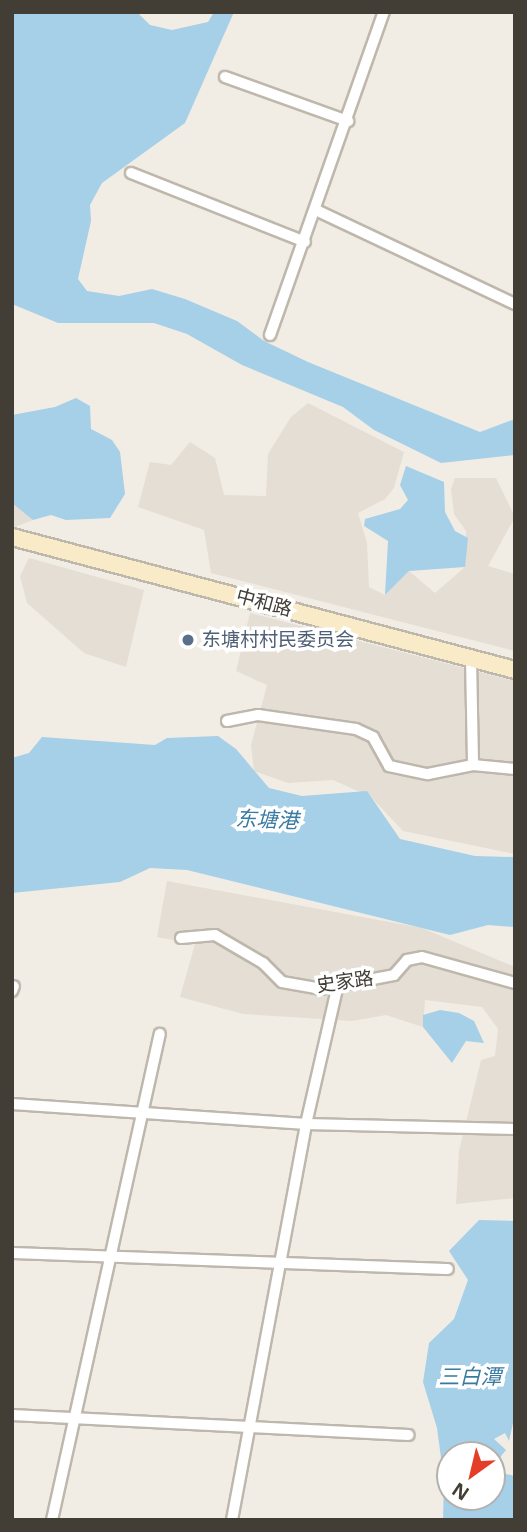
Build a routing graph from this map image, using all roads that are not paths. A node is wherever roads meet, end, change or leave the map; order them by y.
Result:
1 (384, 12) edge
2 (225, 77) dead end
3 (348, 121) junction
4 (131, 173) dead end
5 (318, 211) junction
6 (304, 242) junction
7 (515, 304) edge
8 (270, 335) dead end
9 (12, 537) edge
10 (471, 658) junction
11 (515, 670) edge
12 (227, 722) dead end
13 (473, 765) junction
14 (515, 769) edge
15 (181, 937) dead end
16 (515, 983) edge
17 (338, 984) junction
18 (160, 1034) dead end
19 (12, 1104) edge
20 (144, 1113) junction
21 (306, 1124) junction
22 (515, 1129) edge
23 (12, 1253) edge
24 (111, 1256) junction
25 (280, 1263) junction
26 (448, 1269) dead end
27 (12, 1415) edge
28 (75, 1417) junction
29 (249, 1427) junction
30 (408, 1435) dead end
31 (52, 1520) edge
32 (232, 1520) edge

1 - 3 street
2 - 3 street
3 - 5 street
4 - 6 street
5 - 6 street
5 - 7 street
6 - 8 street
9 - 10 street, 中和路
10 - 11 street, 中和路
10 - 13 street
12 - 13 street
13 - 14 street
15 - 17 street, 史家路
16 - 17 street, 史家路
17 - 21 street
18 - 20 street
19 - 20 street
20 - 21 street
20 - 24 street
21 - 22 street
21 - 25 street
23 - 24 street
24 - 25 street
24 - 28 street
25 - 26 street
25 - 29 street
27 - 28 street
28 - 29 street
28 - 31 street
29 - 30 street
29 - 32 street

